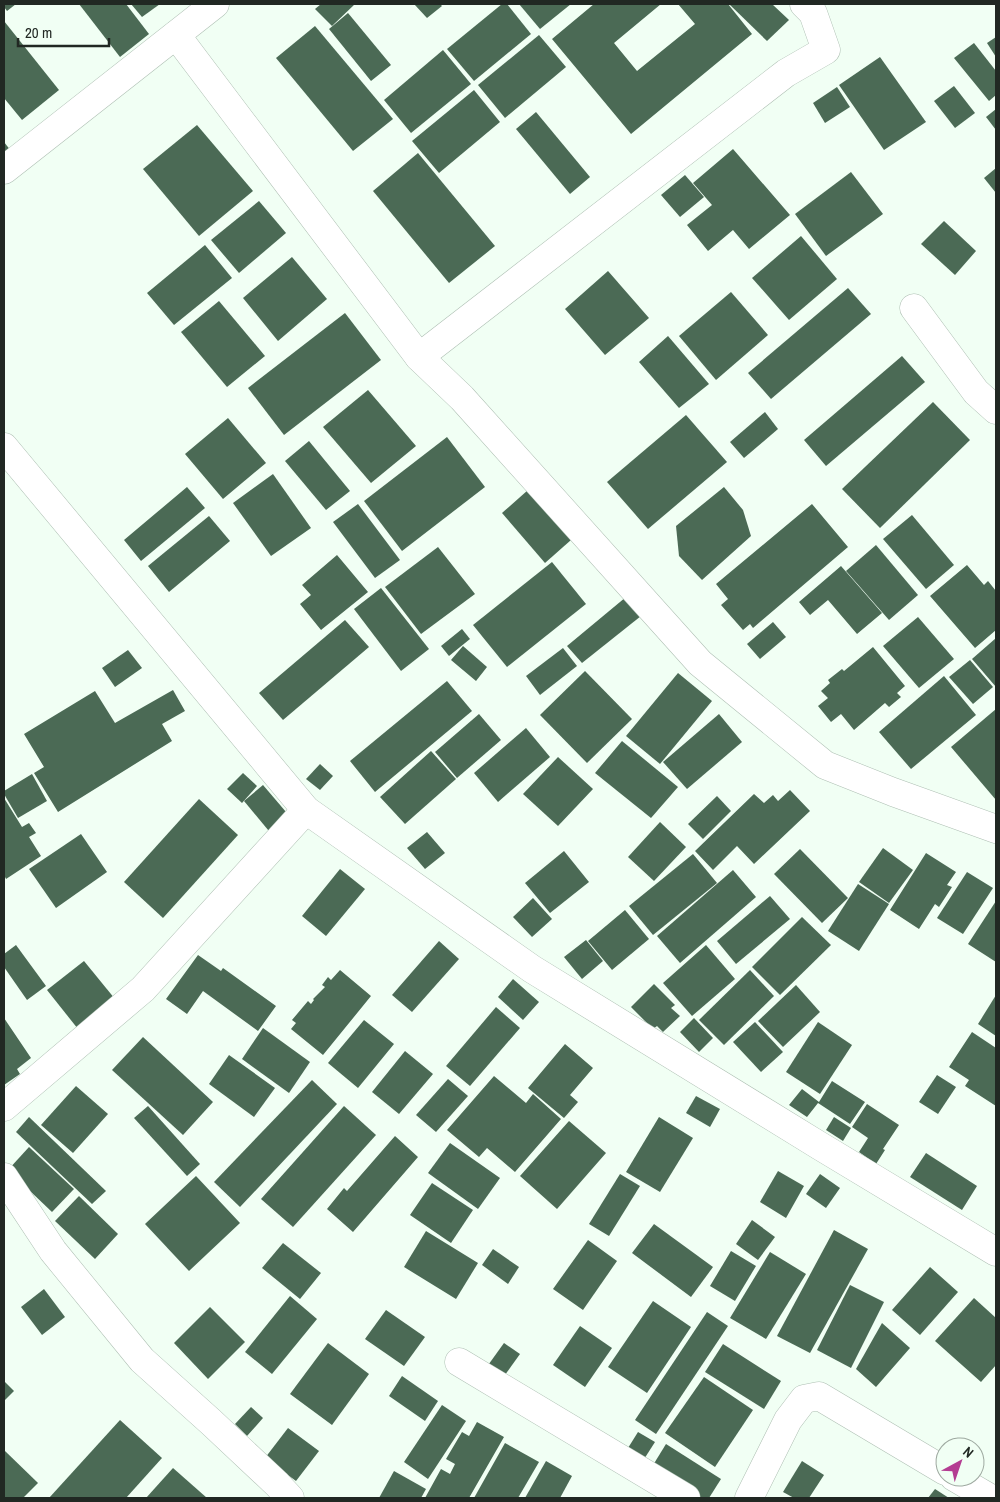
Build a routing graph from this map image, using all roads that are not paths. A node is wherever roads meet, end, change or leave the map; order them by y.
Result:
1 (215, 4) edge
2 (804, 4) edge
3 (176, 35) junction
4 (4, 170) edge
5 (914, 308) dead end
6 (418, 357) junction
7 (996, 410) edge
8 (4, 447) edge
9 (306, 810) junction
10 (996, 829) edge
11 (4, 1107) edge
12 (4, 1177) edge
13 (996, 1252) edge
14 (459, 1362) dead end
15 (935, 1466) edge
16 (971, 1487) edge
17 (290, 1498) edge
18 (686, 1498) edge
19 (749, 1498) edge
20 (990, 1498) edge

1 - 3 street
2 - 6 street
3 - 4 street
3 - 6 street
5 - 7 street
6 - 10 street
8 - 9 street
9 - 11 street
9 - 13 street
12 - 17 street
14 - 18 street
15 - 19 street
16 - 20 street

